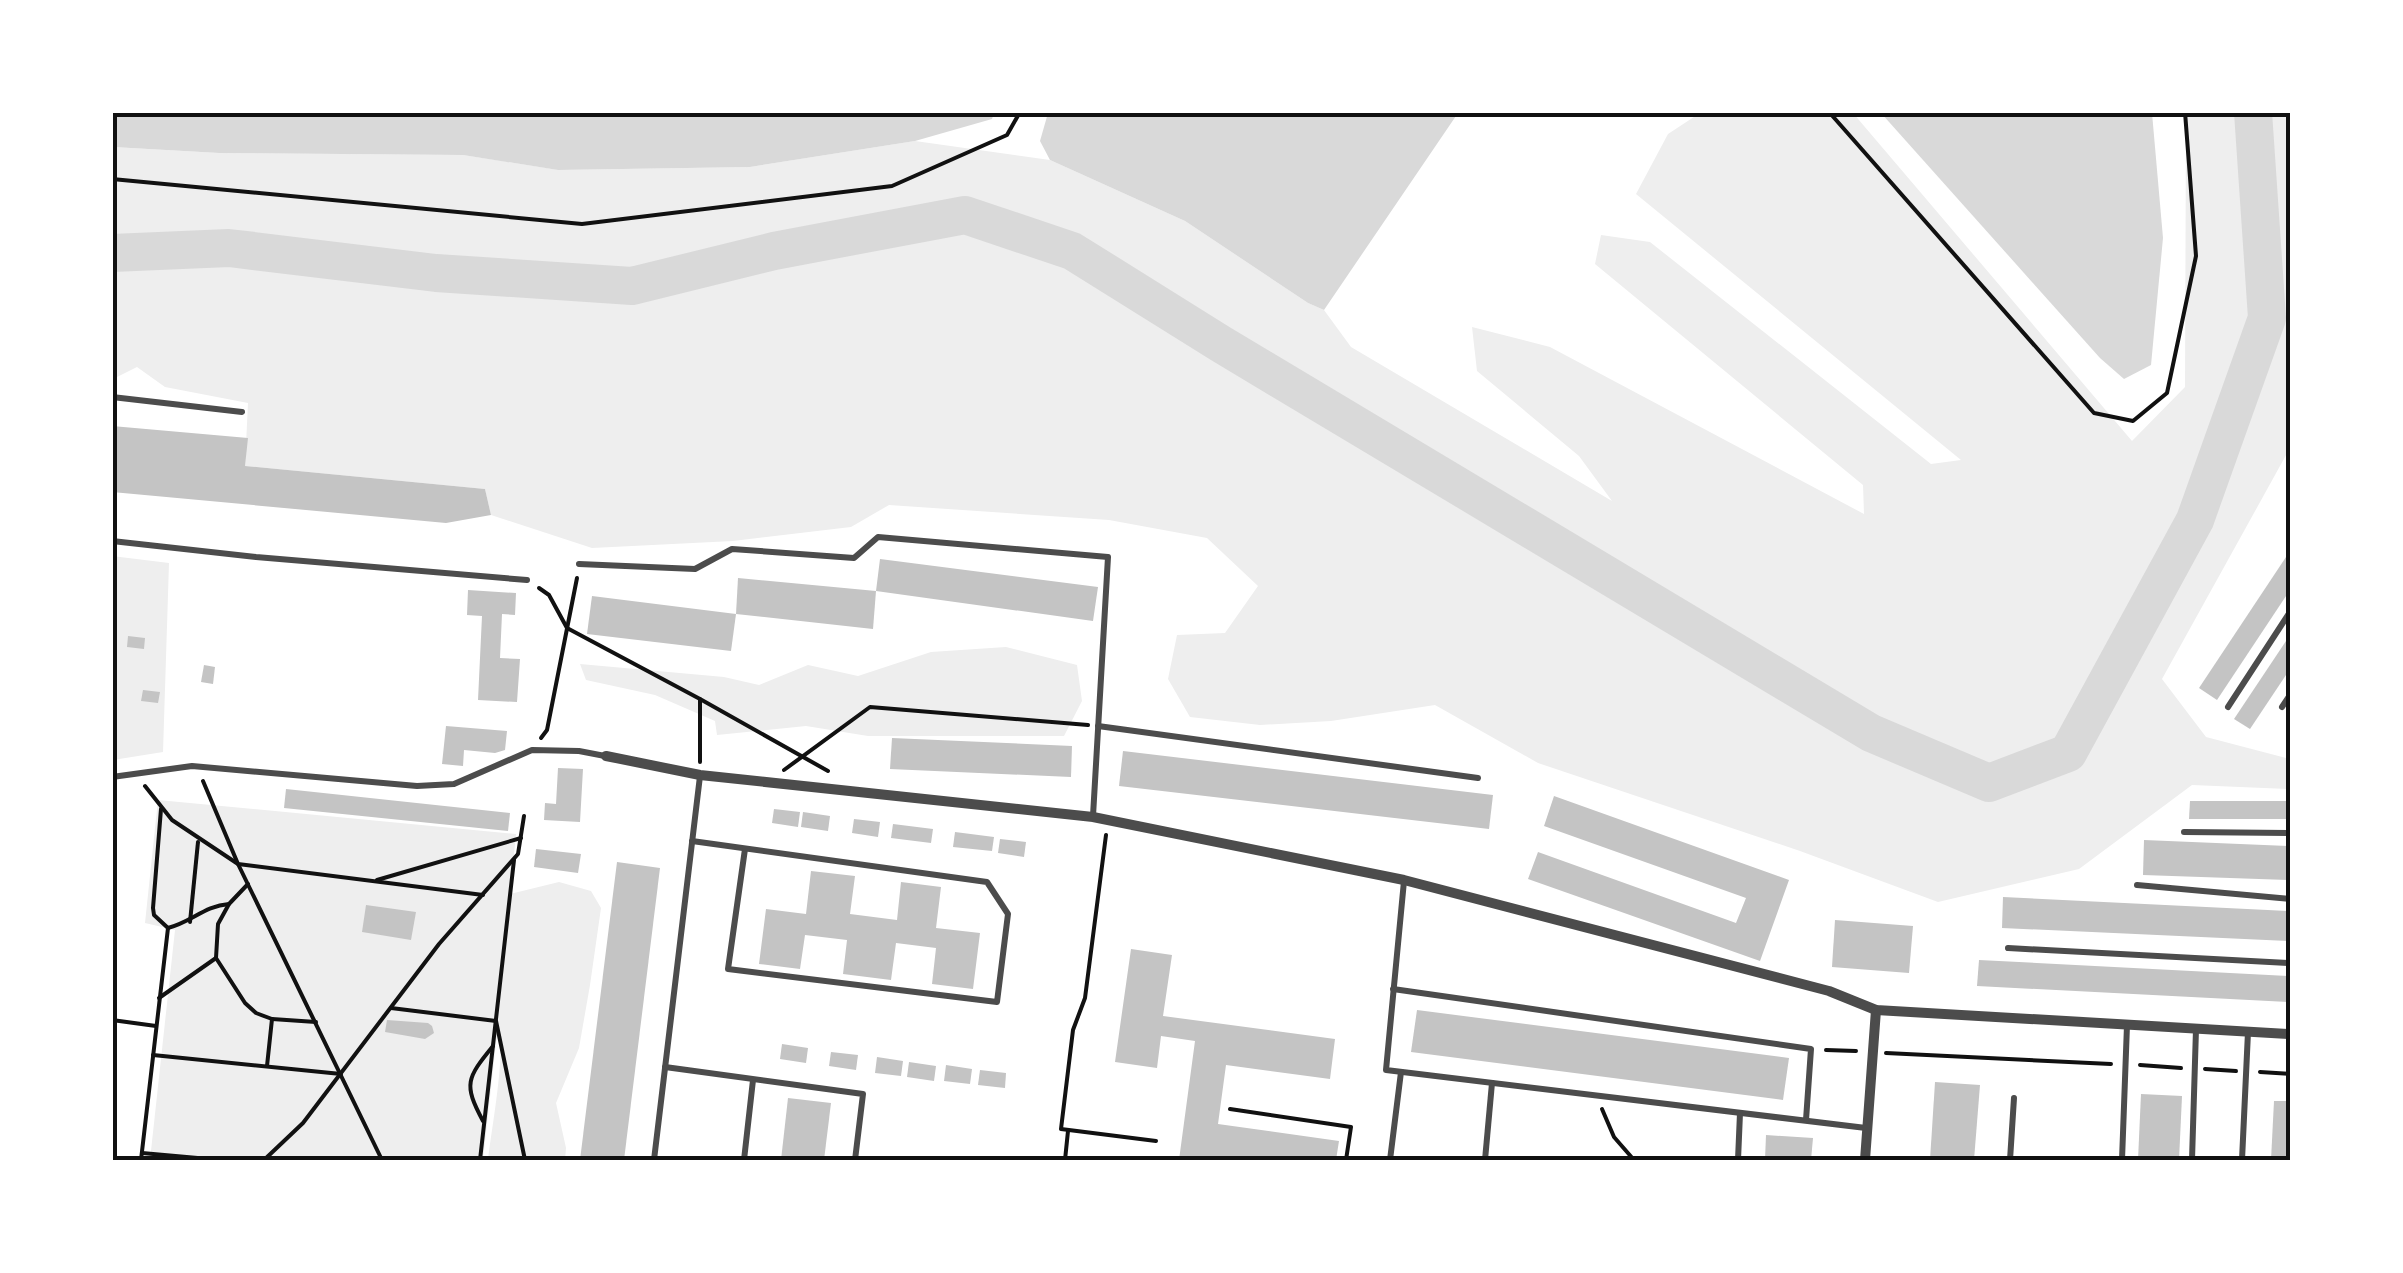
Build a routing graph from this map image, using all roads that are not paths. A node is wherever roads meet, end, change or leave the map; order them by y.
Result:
1 (112, 397) edge
2 (242, 412) dead end
3 (112, 540) edge
4 (579, 564) road end
5 (526, 580) road end
6 (2290, 612) edge
7 (2290, 696) edge
8 (2228, 707) dead end
9 (2282, 707) dead end
10 (1098, 726) junction
11 (606, 756) joint
12 (700, 775) junction
13 (112, 777) edge
14 (1478, 778) dead end
15 (1093, 817) junction
16 (2184, 832) dead end
17 (2290, 833) edge
18 (692, 841) junction
19 (744, 849) junction
20 (1404, 880) junction
21 (2138, 886) dead end
22 (2290, 900) edge
23 (2008, 948) dead end
24 (2290, 963) edge
25 (1393, 989) junction
26 (1876, 1010) junction
27 (2127, 1025) junction
28 (2196, 1029) junction
29 (2248, 1032) junction
30 (2290, 1034) edge
31 (665, 1067) junction
32 (1401, 1072) junction
33 (753, 1080) junction
34 (1492, 1082) junction
35 (2014, 1098) dead end
36 (1740, 1113) junction
37 (1806, 1120) junction
38 (1866, 1128) junction
39 (654, 1160) edge
40 (744, 1160) edge
41 (855, 1160) edge
42 (1390, 1160) edge
43 (1485, 1160) edge
44 (1738, 1160) edge
45 (1864, 1160) edge
46 (2010, 1160) edge
47 (2122, 1160) edge
48 (2192, 1160) edge
49 (2242, 1160) edge

1 - 2 lane
3 - 5 lane
4 - 10 lane
6 - 8 lane
7 - 9 lane
10 - 14 lane
10 - 15 lane
11 - 12 street
11 - 13 lane
12 - 15 street
12 - 18 lane
15 - 20 street
16 - 17 lane
18 - 19 lane
18 - 31 lane
19 - 19 lane
20 - 25 lane
20 - 26 street
21 - 22 lane
23 - 24 lane
25 - 32 lane
25 - 37 lane
26 - 27 street
26 - 38 street
27 - 28 street
27 - 47 lane
28 - 29 street
28 - 48 lane
29 - 30 street
29 - 49 lane
31 - 33 lane
31 - 39 lane
32 - 34 lane
32 - 42 lane
33 - 40 lane
33 - 41 lane
34 - 36 lane
34 - 43 lane
35 - 46 lane
36 - 37 lane
36 - 44 lane
37 - 38 lane
38 - 45 street

